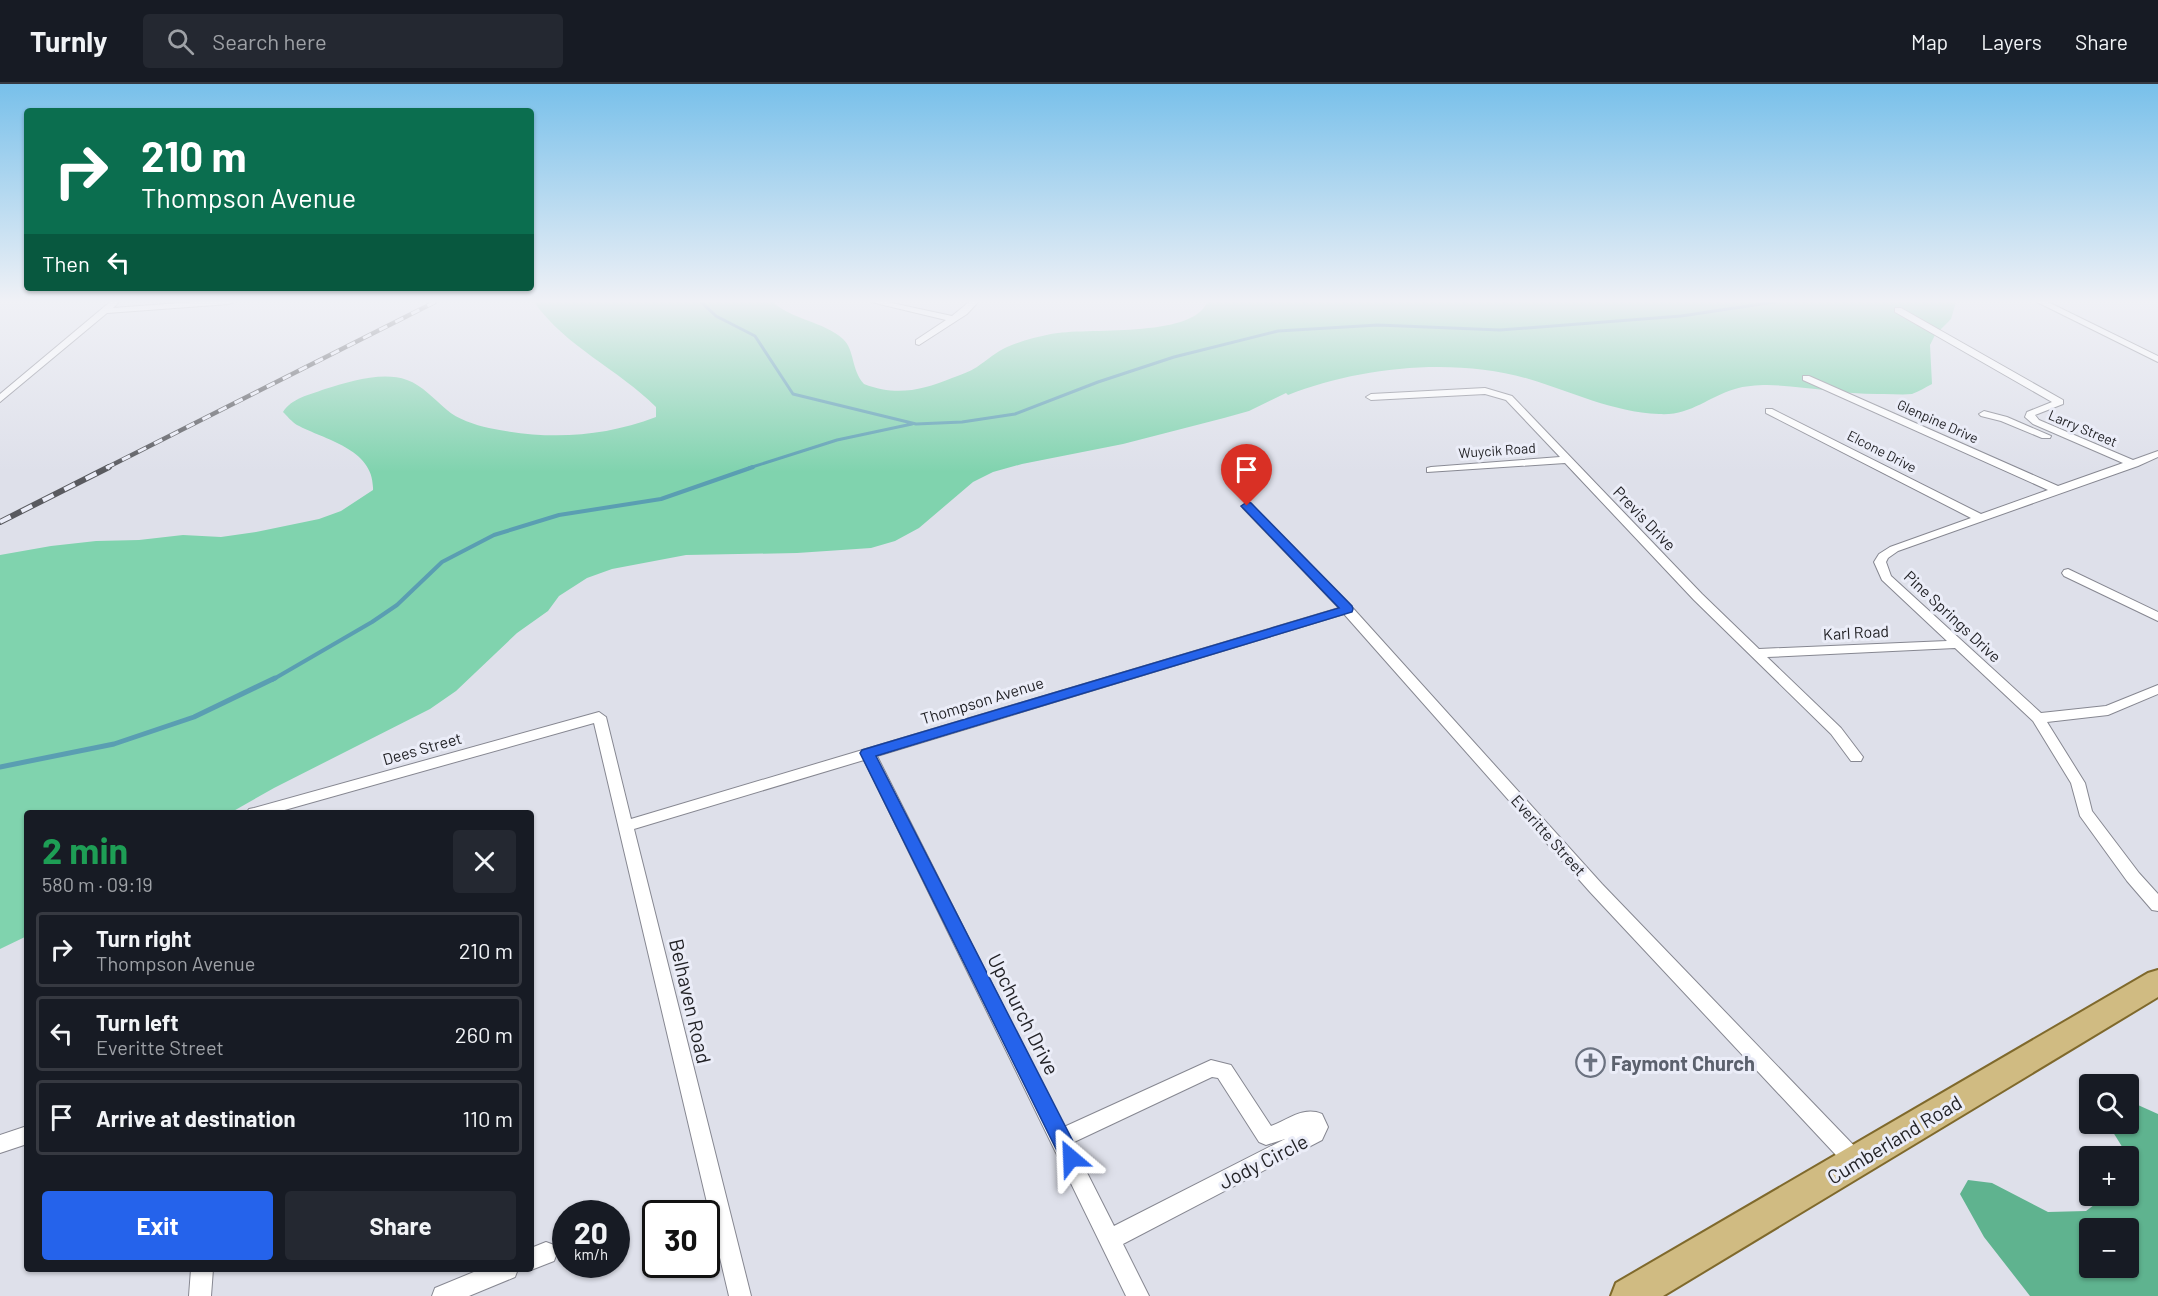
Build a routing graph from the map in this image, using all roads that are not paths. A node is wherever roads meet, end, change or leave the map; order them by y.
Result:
1 (48, 359) edge
2 (1984, 359) edge
3 (1806, 378) dead end
4 (1371, 397) dead end
5 (0, 399) edge
6 (1769, 411) dead end
7 (1984, 414) dead end
8 (2158, 454) edge
9 (1567, 460) junction
10 (2128, 466) junction
11 (1431, 470) dead end
12 (2059, 491) junction
13 (1247, 506) dead end
14 (1980, 518) junction
15 (2068, 573) dead end
16 (1347, 609) junction
17 (2158, 618) edge
18 (1957, 644) junction
19 (1757, 653) junction
20 (2158, 689) edge
21 (599, 717) joint
22 (2038, 718) junction
23 (868, 753) junction
24 (1856, 757) dead end
25 (265, 810) edge
26 (627, 826) junction
27 (2158, 905) edge
28 (2158, 982) edge
29 (24, 1136) edge
30 (1061, 1138) junction
31 (0, 1144) edge
32 (1856, 1162) junction
33 (1111, 1239) junction
34 (202, 1272) edge
35 (500, 1272) edge
36 (200, 1296) edge
37 (443, 1296) edge
38 (740, 1296) edge
39 (1138, 1296) edge
40 (1629, 1296) edge

1 - 5 street
2 - 10 street, Larry Street
3 - 12 street, Glenpine Drive
4 - 9 street, Previs Drive
6 - 14 street, Elcone Drive
7 - 10 street
8 - 10 street, Pine Springs Drive
9 - 11 street, Wuycik Road
9 - 19 street, Previs Drive
10 - 12 street, Pine Springs Drive
12 - 14 street, Pine Springs Drive
13 - 16 street, Everitte Street
14 - 18 street, Pine Springs Drive
15 - 17 street
16 - 23 street, Thompson Avenue
16 - 32 street, Everitte Street
18 - 19 street, Karl Road
18 - 22 street, Pine Springs Drive
19 - 24 street, Previs Drive
20 - 22 street
21 - 25 street, Dees Street
21 - 26 street, Belhaven Road
22 - 27 street, Pine Springs Drive
23 - 26 street, Thompson Avenue
23 - 30 street, Upchurch Drive
26 - 38 street, Belhaven Road
28 - 32 main road, Cumberland Road
29 - 31 street
30 - 33 street, Upchurch Drive
30 - 33 street, Jody Circle
32 - 40 main road, Cumberland Road
33 - 39 street, Upchurch Drive
34 - 36 street
35 - 37 street

